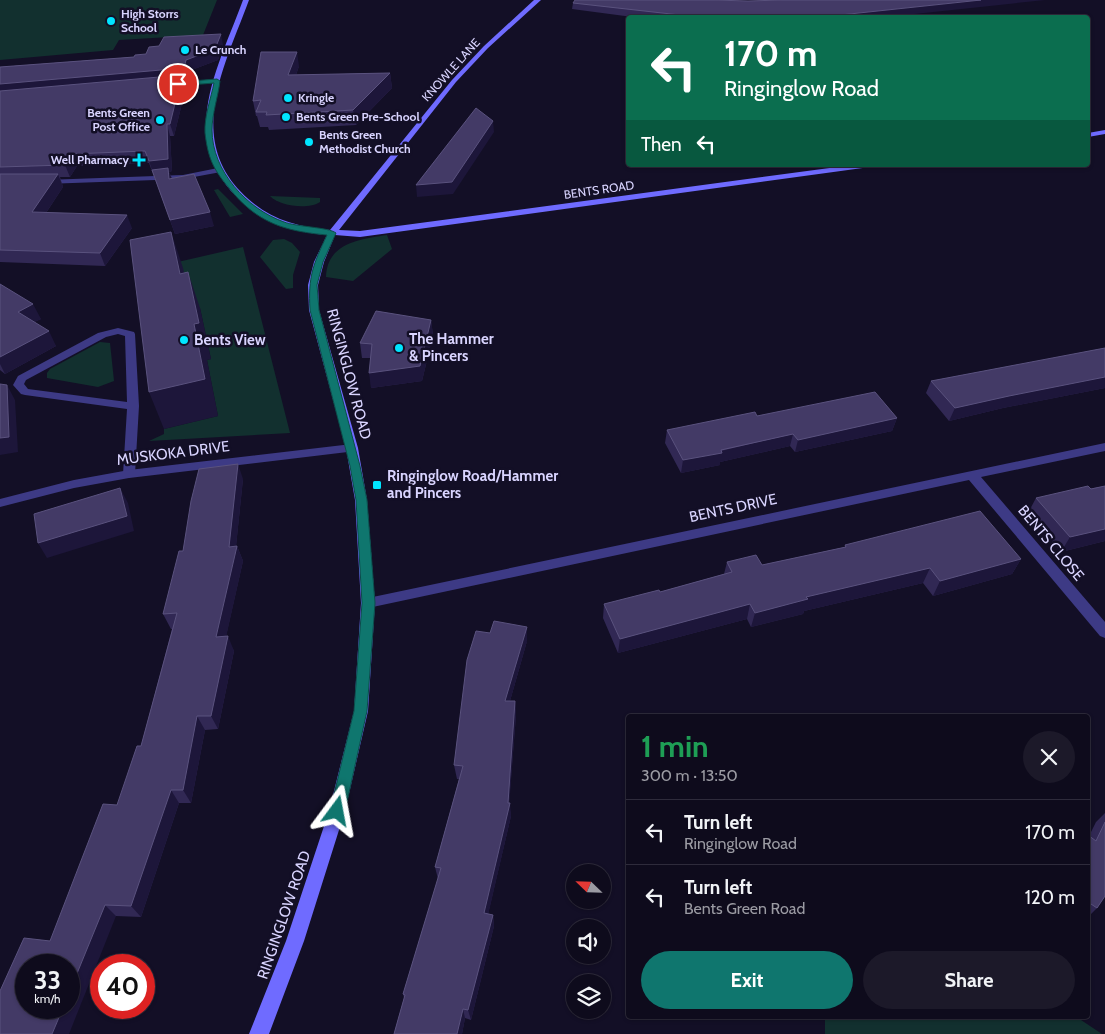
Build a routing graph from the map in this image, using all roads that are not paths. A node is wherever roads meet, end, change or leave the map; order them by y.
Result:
1 (246, 0) edge
2 (538, 0) edge
3 (217, 81) junction
4 (158, 86) edge
5 (1105, 132) edge
6 (1090, 135) edge
7 (855, 167) edge
8 (218, 170) junction
9 (38, 182) edge
10 (332, 233) junction
11 (133, 406) junction
12 (1105, 447) edge
13 (352, 448) junction
14 (129, 474) junction
15 (972, 475) junction
16 (0, 503) edge
17 (368, 603) junction
18 (1105, 632) edge
19 (259, 1034) edge

1 - 3 street
2 - 10 street, KNOWLE LANE
3 - 4 street
3 - 8 street
5 - 6 street
7 - 10 street, BENTS ROAD
8 - 9 street
8 - 10 street
10 - 13 street, RINGINGLOW ROAD
11 - 11 street
11 - 14 street
12 - 15 street, BENTS DRIVE
13 - 14 street, MUSKOKA DRIVE
13 - 17 street, RINGINGLOW ROAD
14 - 16 street, MUSKOKA DRIVE
15 - 17 street, BENTS DRIVE
15 - 18 street, BENTS CLOSE
17 - 19 street, RINGINGLOW ROAD

